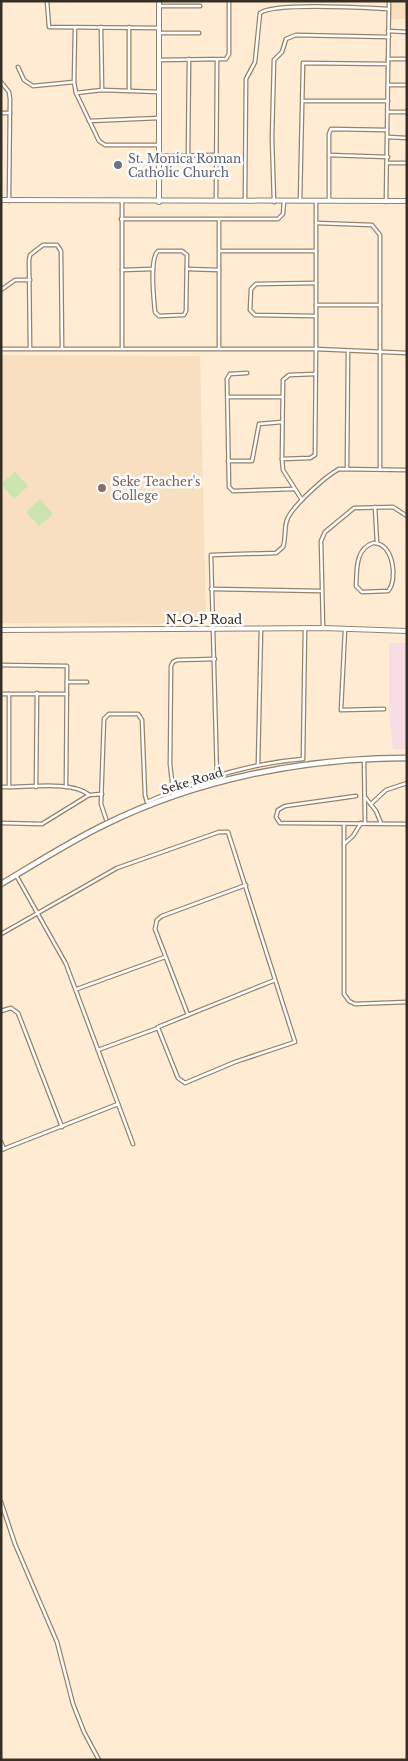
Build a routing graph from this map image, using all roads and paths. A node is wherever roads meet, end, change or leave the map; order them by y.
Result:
1 (47, 1) edge
2 (230, 1) edge
3 (388, 1) edge
4 (159, 4) edge
5 (200, 6) dead end
6 (389, 9) junction
7 (101, 27) junction
8 (129, 27) junction
9 (76, 28) junction
10 (159, 30) junction
11 (388, 31) junction
12 (200, 32) dead end
13 (407, 32) edge
14 (389, 37) junction
15 (189, 59) junction
16 (388, 59) junction
17 (407, 59) edge
18 (159, 60) junction
19 (217, 60) junction
20 (388, 64) junction
21 (18, 67) dead end
22 (1, 82) edge
23 (74, 82) junction
24 (388, 85) junction
25 (407, 86) edge
26 (102, 90) junction
27 (129, 91) junction
28 (159, 92) junction
29 (76, 94) junction
30 (304, 101) junction
31 (388, 101) junction
32 (388, 112) junction
33 (407, 112) edge
34 (1, 113) edge
35 (10, 113) junction
36 (159, 118) junction
37 (89, 120) junction
38 (387, 130) junction
39 (388, 137) junction
40 (407, 138) edge
41 (158, 146) junction
42 (216, 155) junction
43 (329, 155) junction
44 (158, 156) junction
45 (188, 156) junction
46 (388, 157) junction
47 (388, 163) junction
48 (407, 163) edge
49 (1, 200) edge
50 (9, 201) junction
51 (407, 201) edge
52 (122, 202) junction
53 (159, 202) junction
54 (216, 202) junction
55 (245, 202) junction
56 (274, 202) junction
57 (284, 202) junction
58 (300, 202) junction
59 (316, 202) junction
60 (329, 202) junction
61 (386, 202) junction
62 (121, 219) junction
63 (219, 220) junction
64 (316, 223) junction
65 (219, 250) junction
66 (316, 251) junction
67 (153, 269) junction
68 (187, 269) junction
69 (122, 270) junction
70 (219, 270) junction
71 (30, 280) junction
72 (316, 283) junction
73 (1, 290) edge
74 (316, 305) junction
75 (380, 305) junction
76 (316, 316) junction
77 (122, 347) junction
78 (30, 348) junction
79 (62, 348) junction
80 (219, 348) junction
81 (1, 349) edge
82 (316, 349) junction
83 (348, 351) junction
84 (381, 352) junction
85 (407, 353) edge
86 (247, 373) dead end
87 (316, 374) junction
88 (228, 397) junction
89 (282, 397) junction
90 (283, 422) junction
91 (282, 459) junction
92 (228, 461) junction
93 (347, 468) junction
94 (380, 469) junction
95 (407, 470) edge
96 (294, 489) junction
97 (302, 500) junction
98 (376, 507) junction
99 (407, 516) edge
100 (377, 543) junction
101 (210, 589) junction
102 (320, 591) junction
103 (323, 628) junction
104 (212, 629) junction
105 (261, 629) junction
106 (305, 629) junction
107 (1, 630) edge
108 (345, 630) junction
109 (407, 631) edge
110 (215, 659) junction
111 (1, 665) edge
112 (67, 682) junction
113 (87, 682) dead end
114 (37, 693) junction
115 (1, 694) edge
116 (9, 694) junction
117 (67, 694) junction
118 (384, 709) dead end
119 (364, 758) junction
120 (407, 758) edge
121 (258, 765) junction
122 (217, 778) junction
123 (407, 783) edge
124 (1, 787) edge
125 (9, 787) junction
126 (36, 787) junction
127 (66, 787) junction
128 (172, 791) junction
129 (102, 794) junction
130 (89, 795) junction
131 (356, 796) dead end
132 (365, 797) junction
133 (372, 804) junction
134 (106, 819) dead end
135 (363, 822) junction
136 (1, 823) edge
137 (344, 824) junction
138 (381, 824) junction
139 (407, 824) edge
140 (344, 844) junction
141 (16, 875) junction
142 (1, 884) edge
143 (246, 886) junction
144 (38, 913) junction
145 (1, 934) edge
146 (166, 956) junction
147 (275, 980) junction
148 (77, 989) junction
149 (407, 1002) edge
150 (1, 1010) edge
151 (188, 1015) junction
152 (158, 1028) junction
153 (98, 1050) junction
154 (118, 1104) junction
155 (62, 1127) junction
156 (1, 1142) edge
157 (133, 1144) dead end
158 (3, 1149) edge
159 (1, 1502) edge
160 (99, 1760) edge

1 - 9 street
2 - 19 street
3 - 6 street
4 - 5 street
4 - 10 street
6 - 11 street
6 - 55 street
7 - 8 street
7 - 9 street
7 - 26 street
8 - 10 street
8 - 27 street
9 - 23 street
10 - 12 street
10 - 18 street
11 - 13 street
11 - 14 street
14 - 16 street
14 - 56 street
15 - 18 street
15 - 19 street
15 - 45 street
16 - 17 street
16 - 20 street
18 - 28 street
19 - 42 street
20 - 24 street
20 - 30 street
21 - 23 street
22 - 35 street
23 - 29 street
24 - 25 street
24 - 31 street
26 - 27 street
26 - 29 street
27 - 28 street
28 - 36 street
29 - 37 street
30 - 31 street
30 - 58 street
31 - 32 street
32 - 33 street
32 - 38 street
34 - 35 street
35 - 50 street
36 - 37 street
36 - 41 street
37 - 41 street
38 - 39 street
38 - 43 street
39 - 40 street
39 - 46 street
41 - 44 street
42 - 45 street
42 - 54 street
43 - 46 street
43 - 60 street
44 - 45 street
44 - 53 street
46 - 47 street
47 - 48 street
47 - 61 street
49 - 50 street
50 - 52 street
51 - 61 street
52 - 53 street
52 - 62 street
53 - 54 street
54 - 55 street
55 - 56 street
56 - 57 street
57 - 58 street
57 - 63 street
58 - 59 street
59 - 60 street
59 - 64 street
60 - 61 street
62 - 63 street
62 - 69 street
63 - 65 street
64 - 66 street
64 - 75 street
65 - 66 street
65 - 70 street
66 - 72 street
67 - 68 street
67 - 68 street
67 - 69 street
68 - 70 street
69 - 77 street
70 - 80 street
71 - 73 street
71 - 78 street
71 - 79 street
72 - 74 street
72 - 76 street
74 - 75 street
74 - 76 street
75 - 84 street
76 - 82 street
77 - 79 street
77 - 80 street
78 - 79 street
78 - 81 street
80 - 82 street
82 - 83 street
82 - 87 street
83 - 84 street
83 - 93 street
84 - 85 street
84 - 94 street
86 - 88 street
87 - 89 street
87 - 91 street
88 - 89 street
88 - 92 street
89 - 90 street
90 - 91 street
90 - 92 street
91 - 96 street
92 - 96 street
93 - 94 street
93 - 97 street
94 - 95 street
96 - 97 street
97 - 101 street
98 - 99 street
98 - 100 street
98 - 102 street
100 - 100 street
101 - 102 street
101 - 104 street
102 - 103 street
103 - 106 street, N-O-P Road
103 - 108 street, N-O-P Road
104 - 105 street, N-O-P Road
104 - 107 street, N-O-P Road
104 - 110 street
105 - 106 street, N-O-P Road
105 - 121 street
106 - 121 street
108 - 109 street, N-O-P Road
108 - 118 street
110 - 122 street
110 - 128 street
111 - 112 street
112 - 113 street
112 - 117 street
114 - 116 street
114 - 117 street
114 - 126 street
115 - 116 street
116 - 125 street
117 - 127 street
119 - 120 main road, Seke Road
119 - 132 street
119 - 141 main road, Seke Road
121 - 122 street
122 - 128 street
123 - 133 street
124 - 125 street
125 - 126 street
126 - 127 street
127 - 130 street
128 - 129 street
129 - 130 street
129 - 134 street
130 - 136 street
131 - 137 street
132 - 133 street
132 - 135 street
133 - 138 street
135 - 137 street
135 - 138 street
135 - 140 street
137 - 140 street
138 - 139 street
140 - 149 street
141 - 142 main road, Seke Road
141 - 144 street
143 - 144 street
143 - 146 street
143 - 147 street
144 - 145 street
144 - 148 street
146 - 148 street
146 - 151 street
147 - 151 street
147 - 152 street
148 - 153 street
150 - 155 street
151 - 152 street
152 - 153 street
153 - 154 street
154 - 155 street
154 - 157 street
155 - 158 street
156 - 158 street
159 - 160 street

